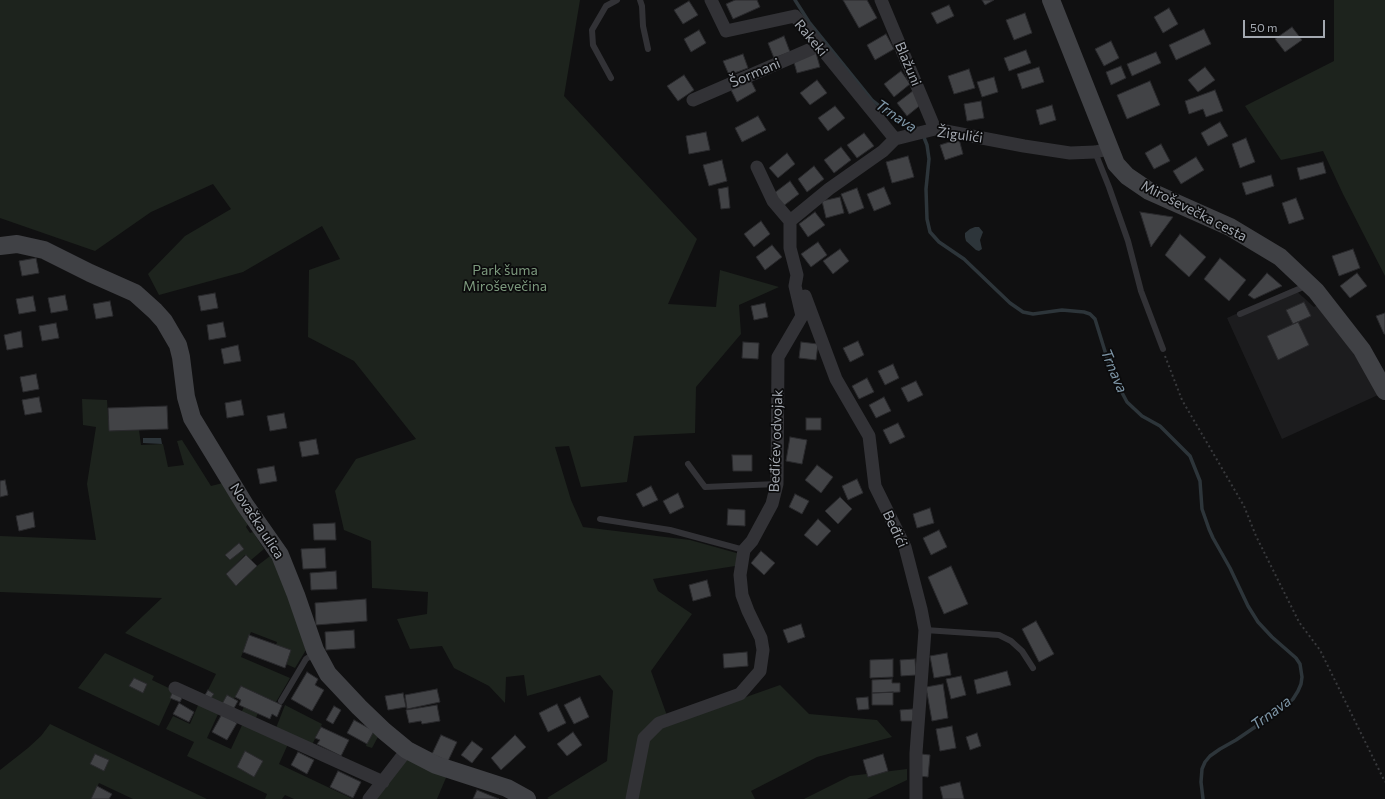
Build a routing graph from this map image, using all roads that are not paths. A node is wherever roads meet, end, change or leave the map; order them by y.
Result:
1 (617, 0) edge
2 (640, 0) edge
3 (710, 0) edge
4 (881, 0) edge
5 (1051, 0) edge
6 (818, 46) junction
7 (648, 49) dead end
8 (611, 78) dead end
9 (693, 100) dead end
10 (933, 130) junction
11 (895, 140) junction
12 (1102, 151) junction
13 (757, 166) dead end
14 (790, 221) junction
15 (0, 246) edge
16 (797, 276) junction
17 (1309, 284) junction
18 (1240, 314) dead end
19 (1162, 349) road end
20 (1385, 391) edge
21 (688, 464) dead end
22 (777, 484) junction
23 (600, 519) dead end
24 (744, 550) junction
25 (925, 630) junction
26 (316, 652) junction
27 (1032, 668) dead end
28 (175, 688) dead end
29 (281, 701) dead end
30 (407, 750) junction
31 (383, 782) junction
32 (369, 799) edge
33 (527, 799) edge
34 (632, 799) edge
35 (916, 799) edge

1 - 8 lane
2 - 7 lane
3 - 6 street, Rakeki
4 - 10 street, Blažuni
5 - 12 street, Miroševečka cesta
6 - 9 street, Šormani
6 - 11 street, Rakeki
10 - 11 street, Žigulići
10 - 12 street, Žigulići
11 - 14 street, Žigulići
12 - 17 street, Miroševečka cesta
12 - 19 lane
13 - 14 street
14 - 16 street, Beđićev odvojak
15 - 26 street, Novačka ulica
16 - 22 street, Beđićev odvojak
16 - 25 street, Beđići
17 - 18 lane
17 - 20 street, Miroševečka cesta
21 - 22 lane
22 - 24 street, Beđićev odvojak
23 - 24 lane
24 - 34 street, Beđićev odvojak
25 - 27 lane
25 - 35 street, Beđići
26 - 29 lane
26 - 30 street, Novačka ulica
28 - 31 street
30 - 31 street
30 - 33 street, Novačka ulica
31 - 32 street

